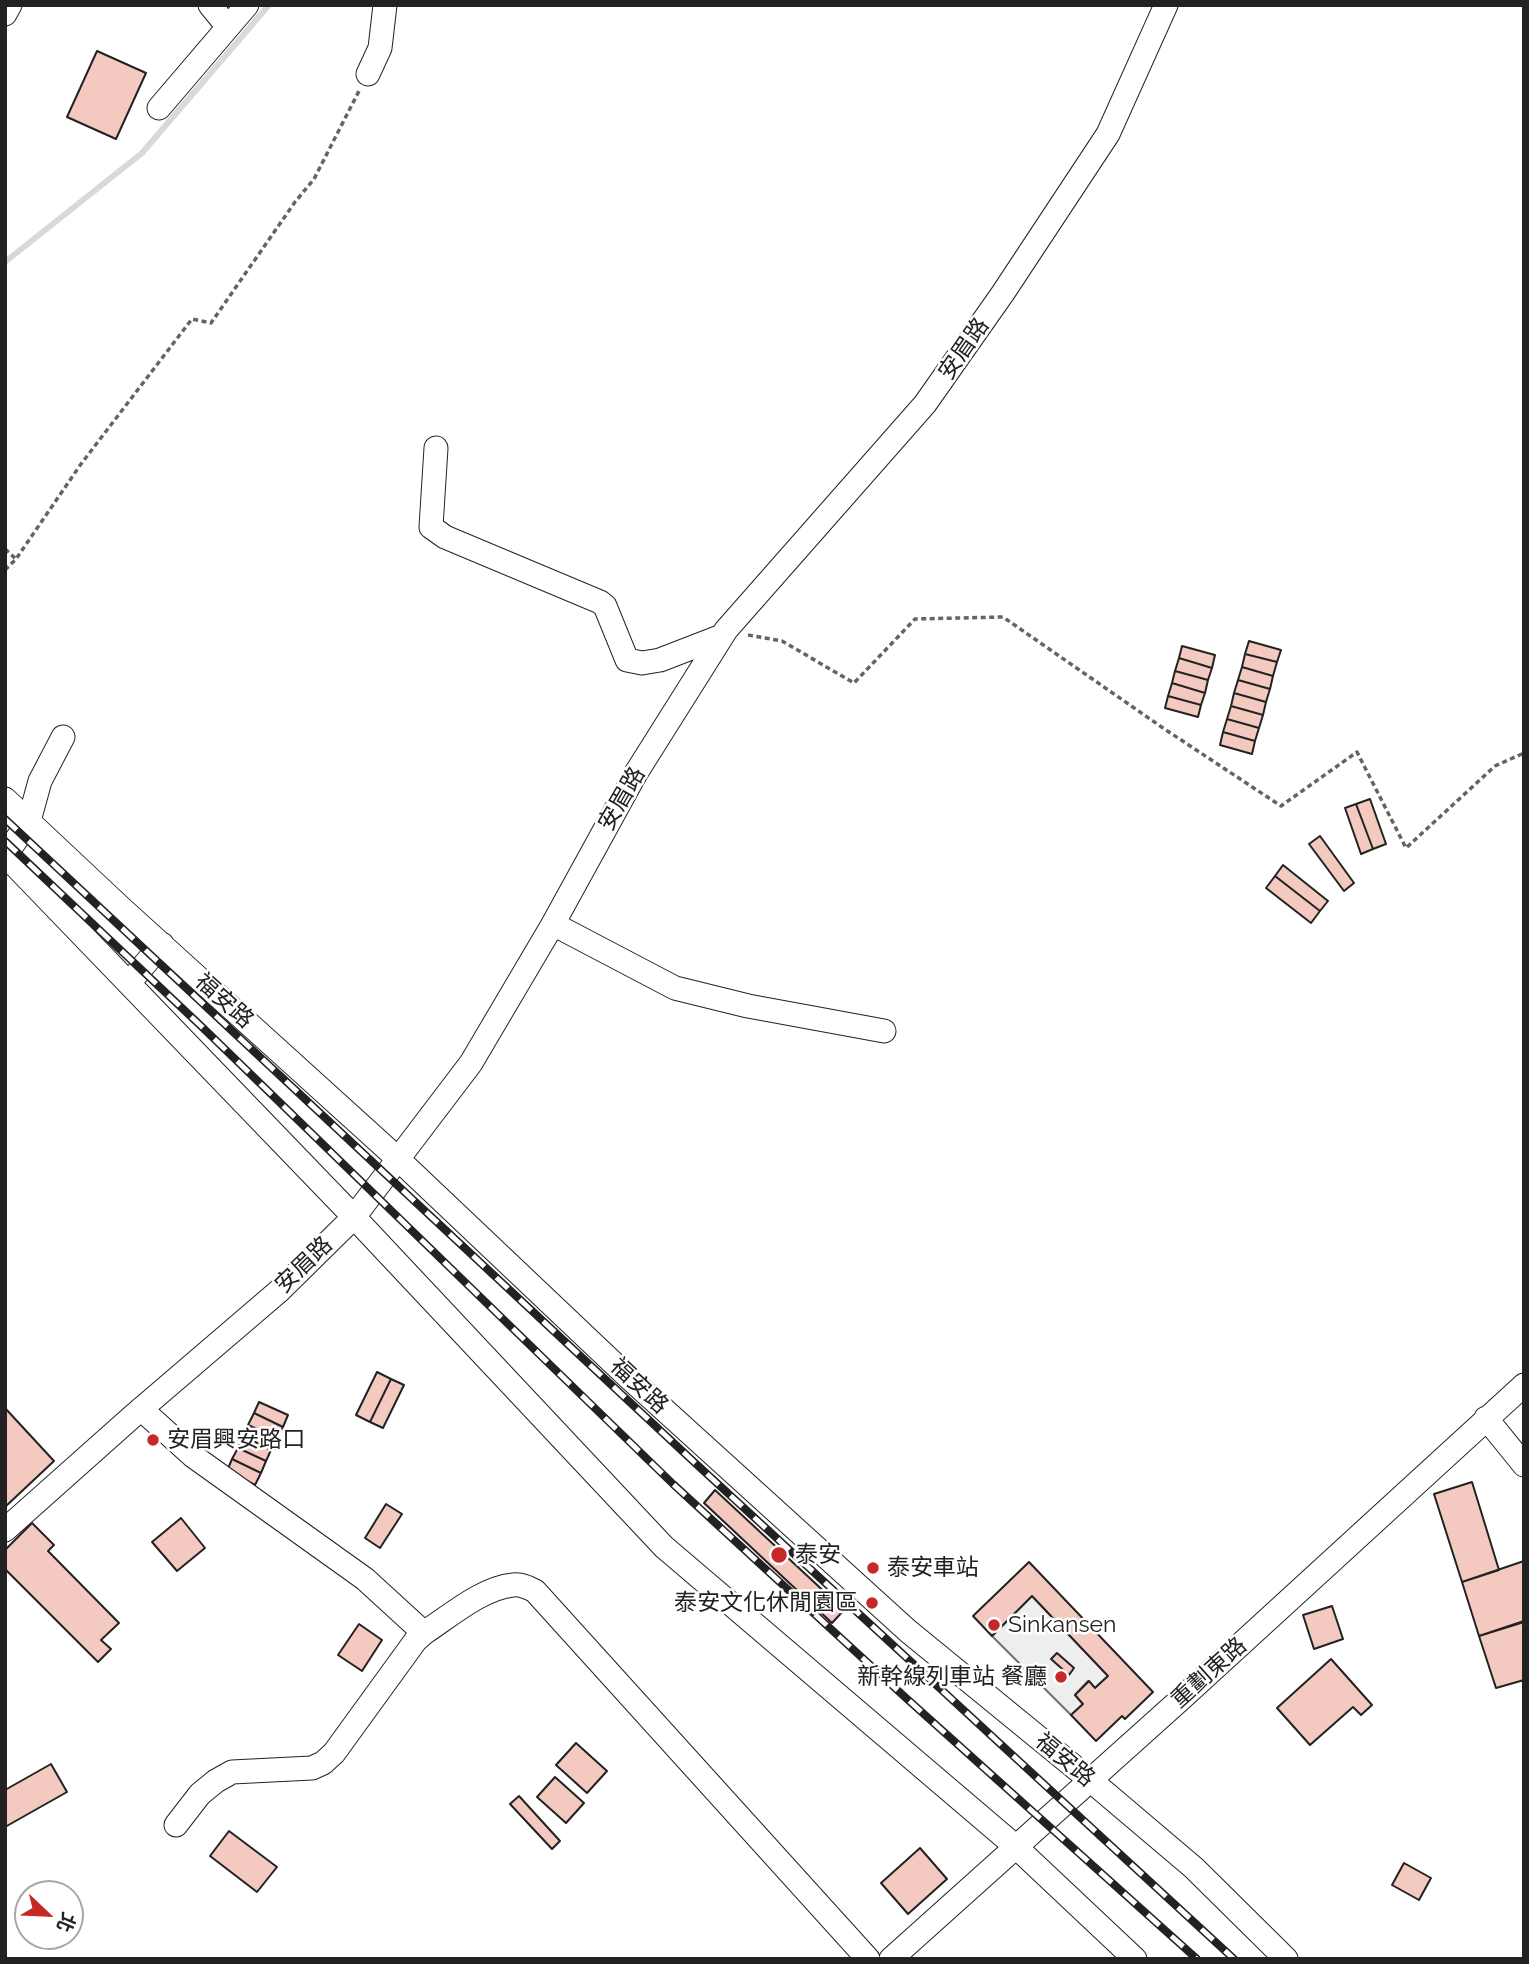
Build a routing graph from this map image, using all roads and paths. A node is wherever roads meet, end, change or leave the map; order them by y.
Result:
1 (10, 5) edge
2 (210, 5) edge
3 (247, 5) edge
4 (385, 5) edge
5 (1166, 5) edge
6 (5, 14) edge
7 (229, 27) junction
8 (368, 74) joint
9 (159, 108) dead end
10 (436, 448) dead end
11 (5, 549) edge
12 (16, 559) junction
13 (5, 570) edge
14 (724, 633) junction
15 (62, 737) dead end
16 (1524, 753) edge
17 (5, 799) edge
18 (29, 821) junction
19 (5, 855) edge
20 (552, 924) junction
21 (162, 944) junction
22 (129, 983) junction
23 (884, 1031) dead end
24 (397, 1158) junction
25 (354, 1217) junction
26 (1524, 1385) edge
27 (141, 1409) junction
28 (1486, 1418) junction
29 (1524, 1465) edge
30 (5, 1530) edge
31 (424, 1633) junction
32 (1089, 1779) junction
33 (176, 1825) dead end
34 (1015, 1846) junction
35 (868, 1959) edge
36 (891, 1959) edge
37 (1135, 1959) edge
38 (1286, 1959) edge

1 - 6 street
2 - 7 street
3 - 7 street
4 - 8 street
5 - 14 street, 安眉路
7 - 9 street
8 - 12 path
10 - 14 street
11 - 12 path
12 - 13 path
14 - 16 path
14 - 20 street, 安眉路
15 - 18 street
17 - 18 street, 福安路
18 - 19 street
18 - 21 street, 福安路
19 - 22 street
20 - 23 street
20 - 24 street, 安眉路
21 - 22 street
21 - 24 street, 福安路
22 - 25 street
24 - 25 street, 安眉路
24 - 32 street, 福安路
25 - 27 street, 安眉路
25 - 34 street
26 - 28 street, 重劃東路
27 - 30 street, 安眉路
27 - 31 street
28 - 29 street
28 - 32 street, 重劃東路
31 - 33 street
31 - 35 street
32 - 34 street, 重劃東路
32 - 38 street, 福安路
34 - 36 street, 重劃東路
34 - 37 street

